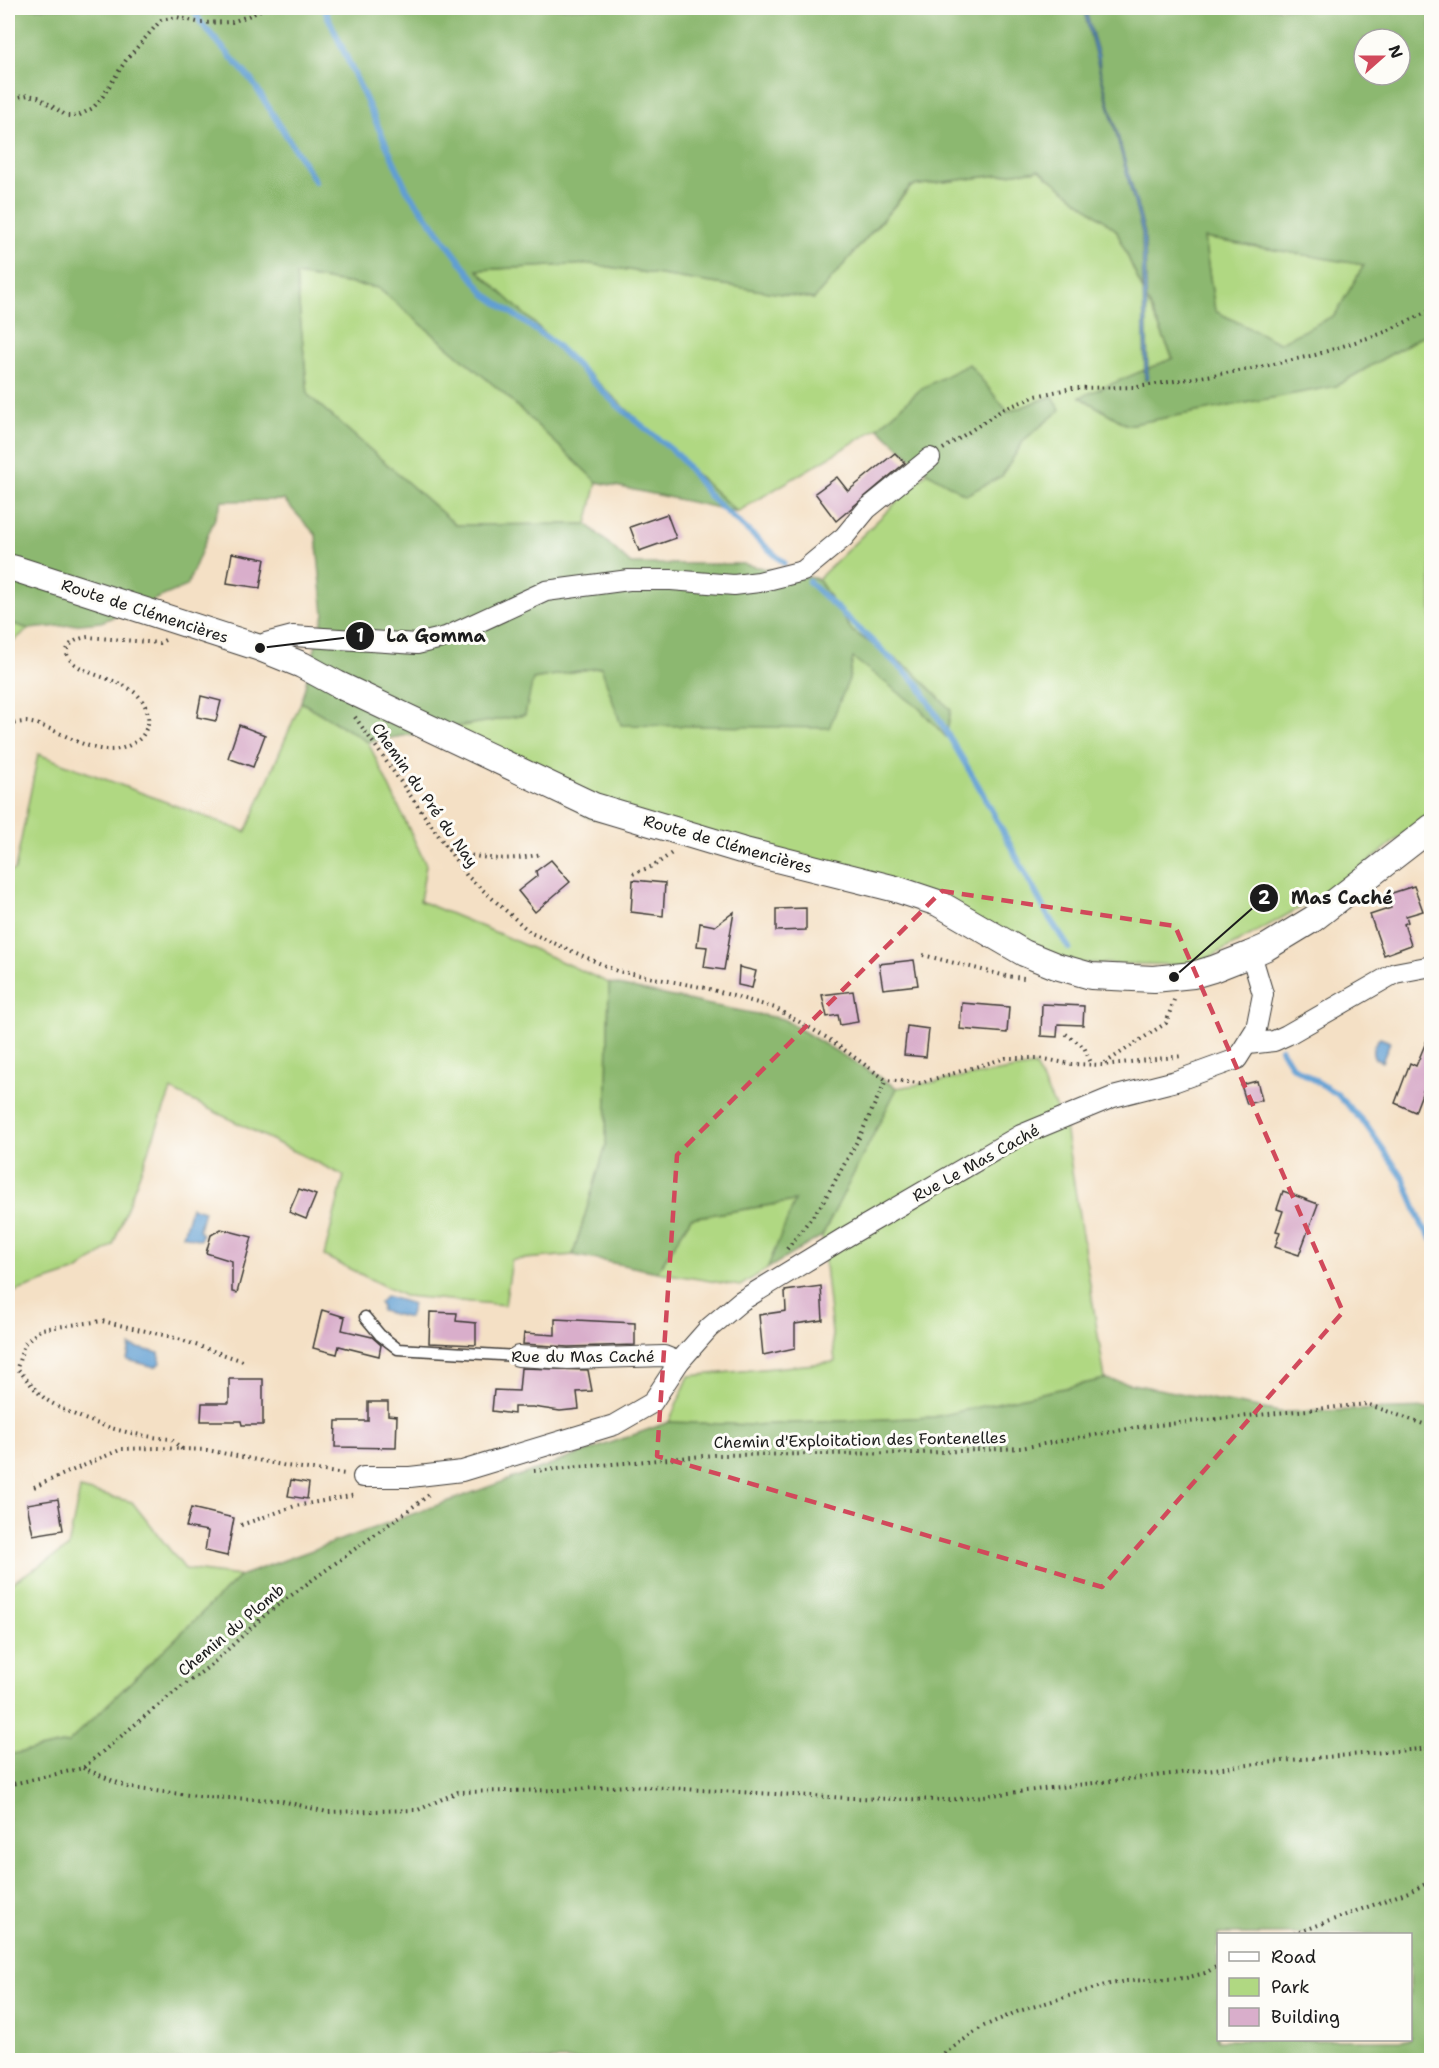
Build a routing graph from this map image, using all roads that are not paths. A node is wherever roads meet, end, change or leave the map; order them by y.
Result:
1 (930, 458) road end
2 (8, 567) edge
3 (260, 648) junction
4 (1431, 827) edge
5 (1251, 954) junction
6 (1431, 966) edge
7 (1248, 1044) junction
8 (365, 1317) dead end
9 (518, 1356) joint
10 (679, 1362) junction
11 (365, 1485) road end

1 - 3 street
2 - 3 street, Route de Clémencières
3 - 5 street, Route de Clémencières
4 - 5 street, Route de Clémencières
5 - 7 street, Rue Le Mas Caché
6 - 7 street
7 - 10 street, Rue Le Mas Caché
8 - 9 lane, Rue du Mas Caché
9 - 10 street, Rue du Mas Caché
10 - 11 street, Rue du Mas Caché

